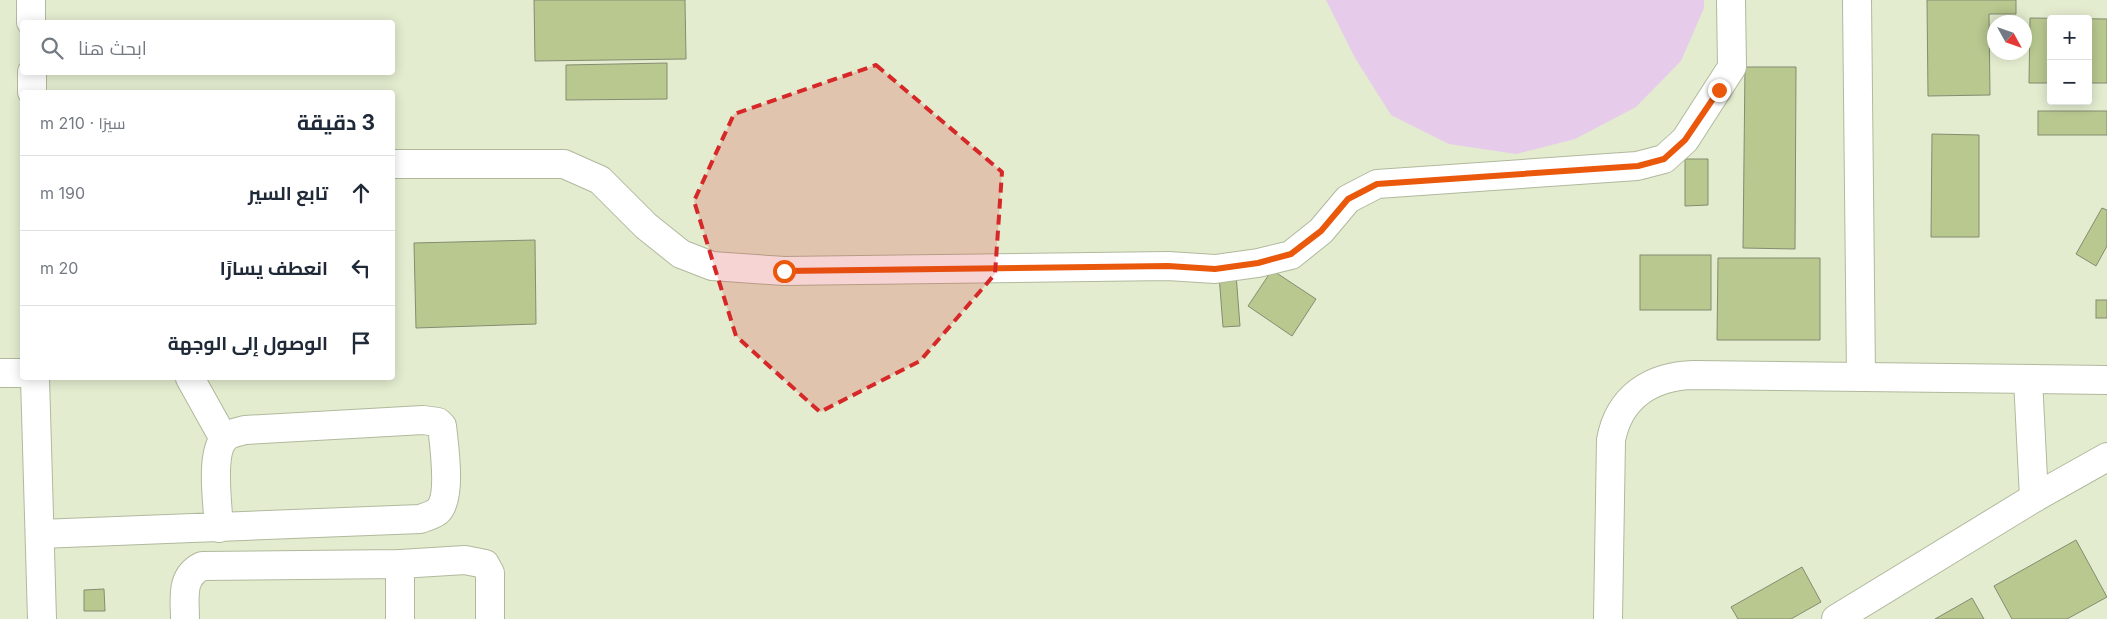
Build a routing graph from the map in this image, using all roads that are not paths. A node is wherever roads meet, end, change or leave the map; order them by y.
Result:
1 (31, 0) edge
2 (1731, 0) edge
3 (1857, 0) edge
4 (31, 20) edge
5 (32, 75) edge
6 (32, 90) edge
7 (395, 164) edge
8 (20, 372) edge
9 (0, 373) edge
10 (1861, 377) junction
11 (2028, 379) junction
12 (35, 380) edge
13 (191, 380) edge
14 (2107, 380) edge
15 (224, 439) junction
16 (2107, 457) edge
17 (2034, 498) junction
18 (219, 528) junction
19 (40, 534) junction
20 (400, 564) junction
21 (42, 619) edge
22 (185, 619) edge
23 (400, 619) edge
24 (490, 619) edge
25 (1608, 619) edge
26 (1836, 619) edge

1 - 4 lane
2 - 7 lane
3 - 10 lane
5 - 6 lane
8 - 9 lane
10 - 11 lane
10 - 25 lane
11 - 14 lane
11 - 17 lane
12 - 19 lane
13 - 15 lane
15 - 18 lane
15 - 18 lane
16 - 17 lane
17 - 26 lane
18 - 19 lane
19 - 21 lane
20 - 22 lane
20 - 23 lane
20 - 24 lane

